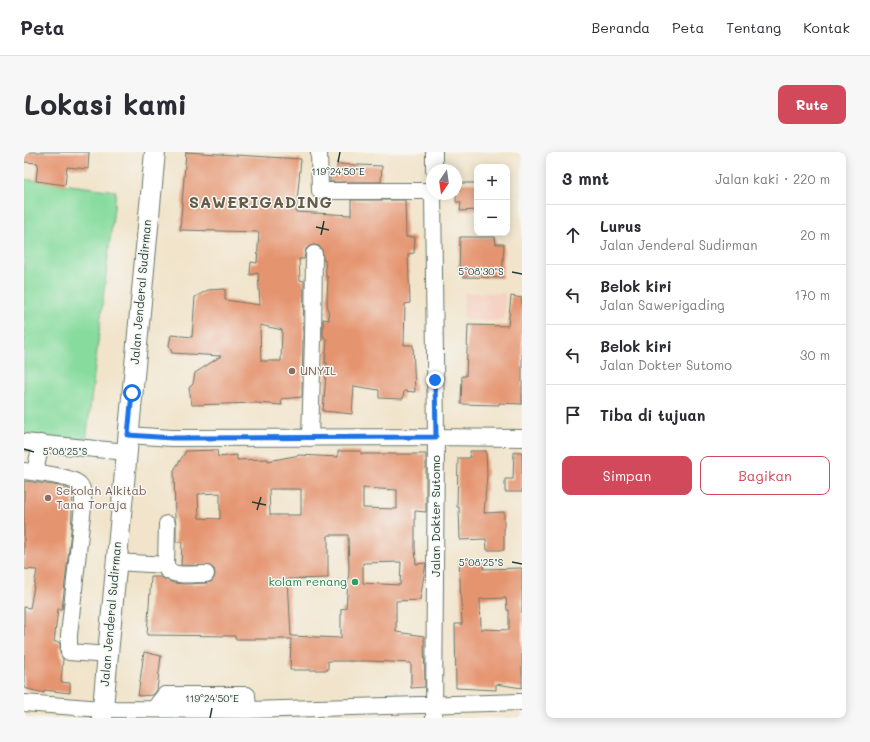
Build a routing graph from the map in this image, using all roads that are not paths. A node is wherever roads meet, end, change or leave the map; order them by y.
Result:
1 (155, 152) edge
2 (319, 152) edge
3 (434, 152) edge
4 (434, 164) edge
5 (426, 191) edge
6 (434, 200) edge
7 (314, 254) dead end
8 (436, 437) junction
9 (310, 438) junction
10 (522, 438) edge
11 (24, 442) edge
12 (41, 443) junction
13 (128, 444) junction
14 (30, 472) edge
15 (167, 524) dead end
16 (116, 562) junction
17 (166, 565) junction
18 (206, 574) dead end
19 (108, 655) junction
20 (522, 702) edge
21 (24, 703) edge
22 (434, 712) edge
23 (102, 713) edge
24 (302, 713) edge

1 - 13 main road, Jalan Jenderal Sudirman
2 - 5 street
3 - 4 street
6 - 8 street, Jalan Dokter Sutomo
7 - 9 street
8 - 9 street
8 - 10 street
8 - 22 street, Jalan Dokter Sutomo
9 - 13 street
11 - 12 street
12 - 13 street
12 - 14 street
13 - 16 main road, Jalan Jenderal Sudirman
14 - 19 street
15 - 17 street
16 - 17 street
16 - 19 main road, Jalan Jenderal Sudirman
17 - 18 street
19 - 23 main road, Jalan Jenderal Sudirman
20 - 22 street
21 - 23 street
22 - 24 street
23 - 24 street

